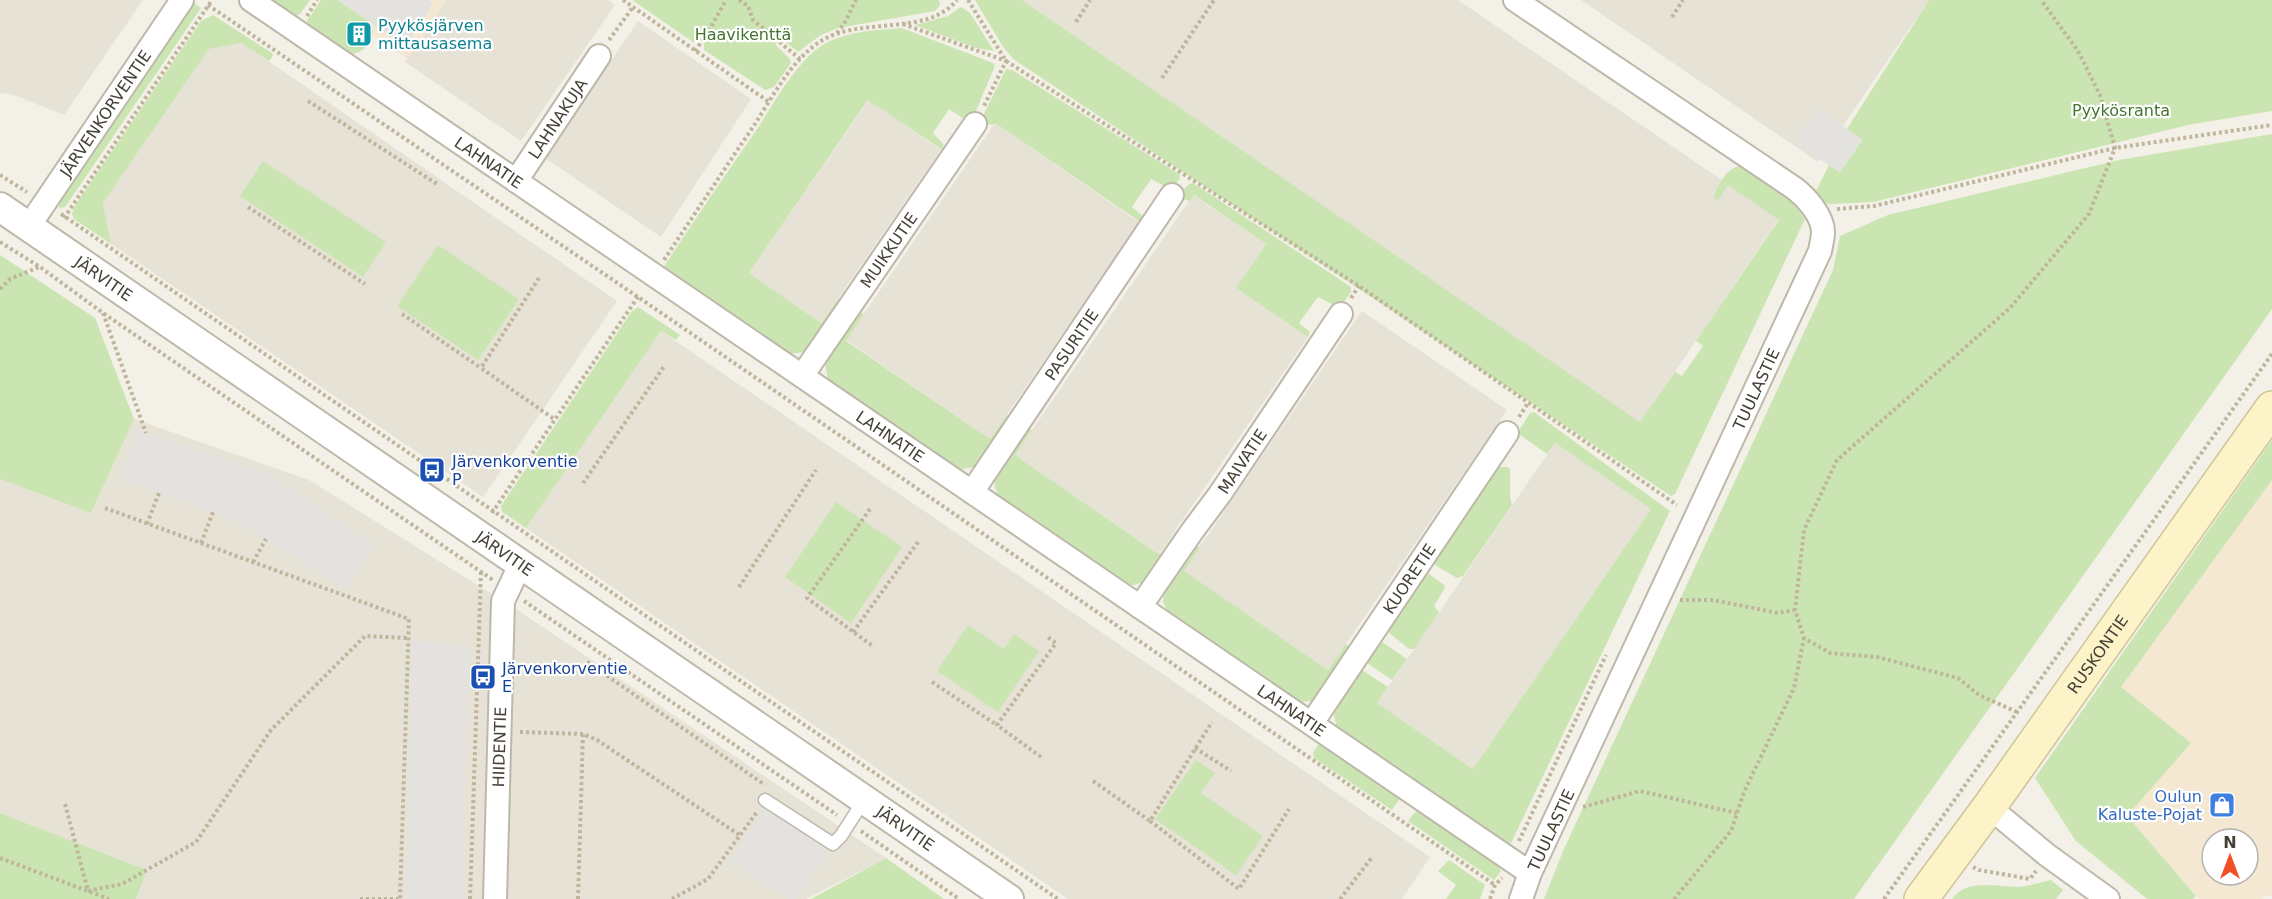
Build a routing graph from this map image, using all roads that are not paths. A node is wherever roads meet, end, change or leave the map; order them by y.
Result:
1 (182, 0) edge
2 (251, 0) edge
3 (1515, 0) edge
4 (599, 56) road end
5 (975, 124) road end
6 (516, 181) junction
7 (1172, 195) dead end
8 (0, 207) edge
9 (37, 214) junction
10 (1341, 314) dead end
11 (802, 376) junction
12 (2272, 408) edge
13 (1507, 433) dead end
14 (972, 492) junction
15 (520, 565) junction
16 (1140, 607) junction
17 (1312, 723) junction
18 (765, 800) road end
19 (1989, 807) junction
20 (856, 812) junction
21 (1530, 873) junction
22 (495, 899) edge
23 (1008, 899) edge
24 (1521, 899) edge
25 (1922, 899) edge
26 (2108, 899) edge

1 - 9 street, JÄRVENKORVENTIE
2 - 6 street, LAHNATIE
3 - 21 street, TUULASTIE
4 - 6 street, LAHNAKUJA
5 - 11 street, MUIKKUTIE
6 - 11 street, LAHNATIE
7 - 14 street, PASURITIE
8 - 9 street, JÄRVITIE
9 - 15 street, JÄRVITIE
10 - 16 street, MAIVATIE
11 - 14 street, LAHNATIE
12 - 19 main road, RUSKONTIE
13 - 17 street, KUORETIE
14 - 16 street, LAHNATIE
15 - 20 street, JÄRVITIE
15 - 22 street, HIIDENTIE
16 - 17 street, LAHNATIE
17 - 21 street, LAHNATIE
18 - 20 lane
19 - 25 main road, RUSKONTIE
19 - 26 street
20 - 23 street, JÄRVITIE
21 - 24 street, TUULASTIE

